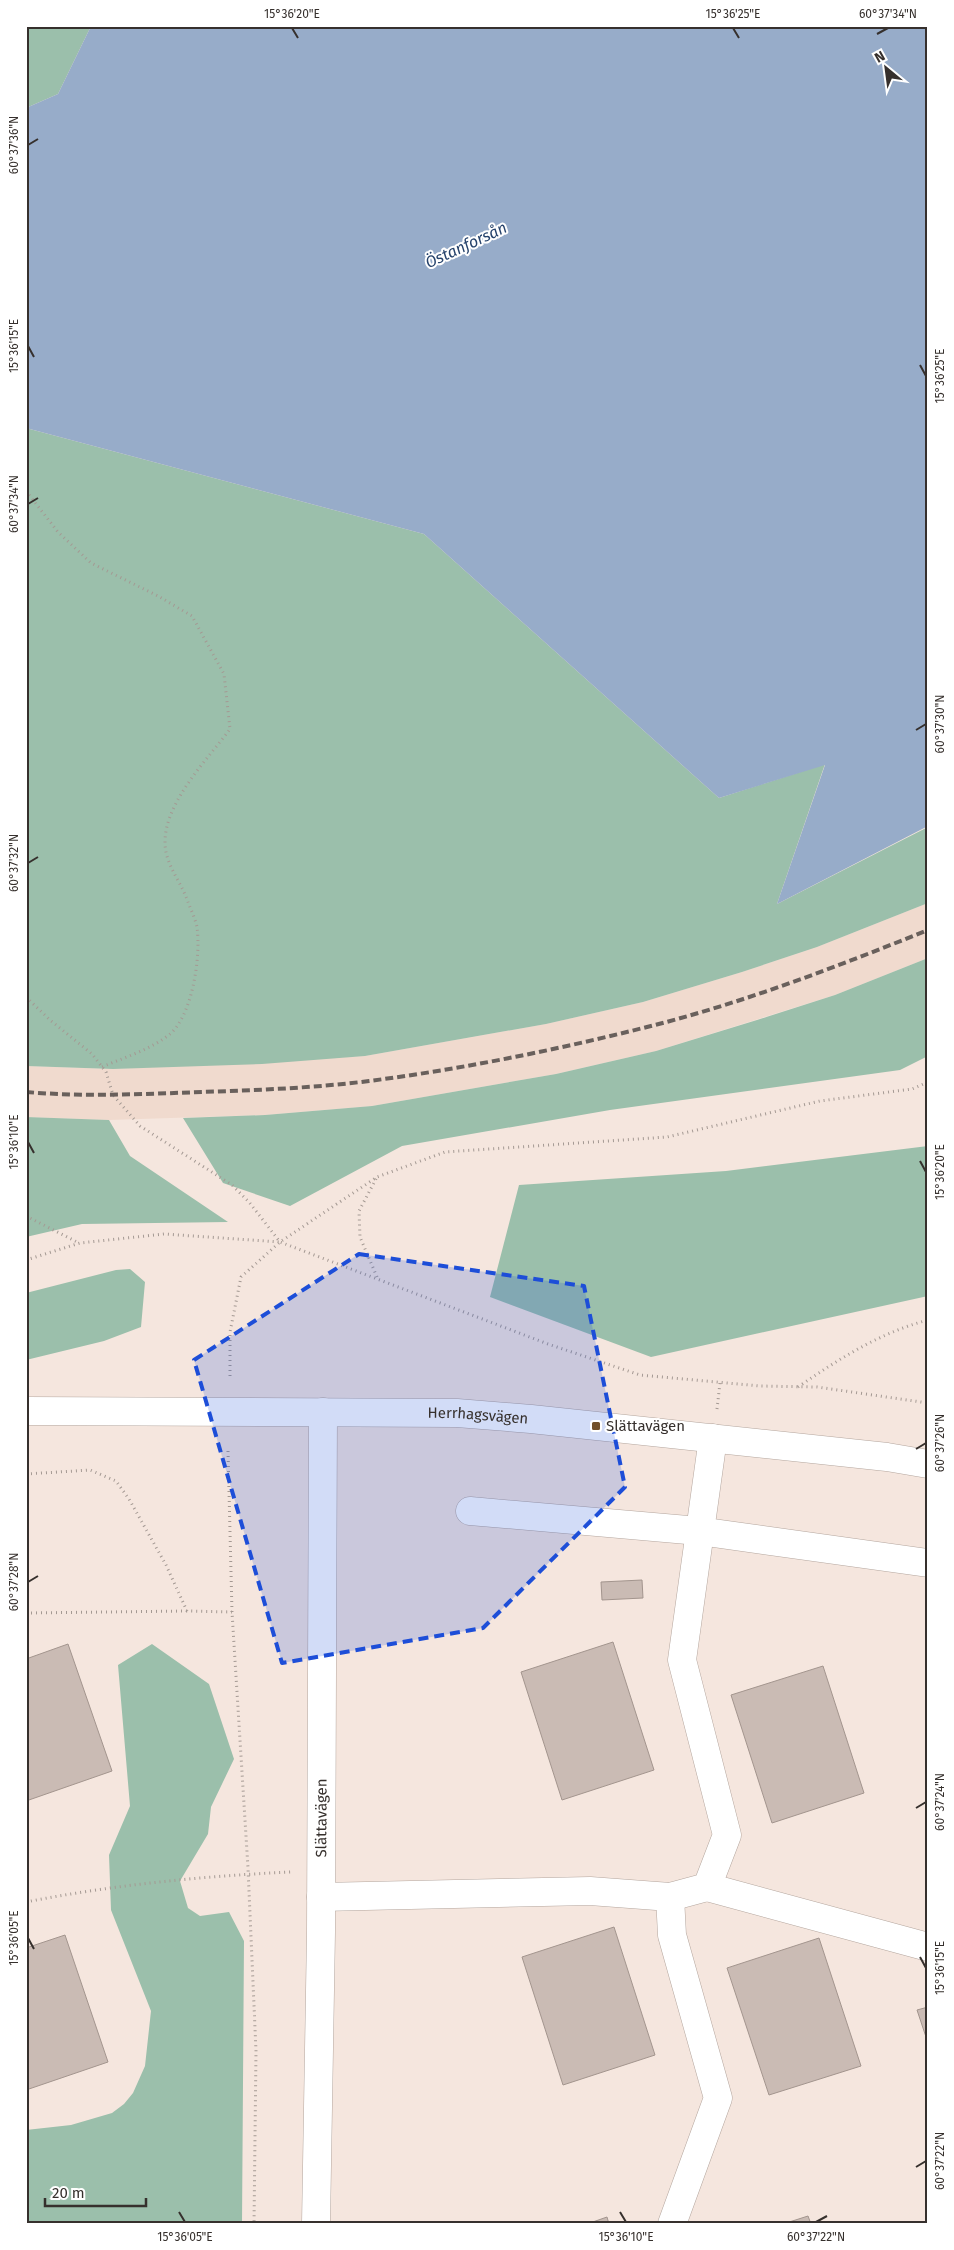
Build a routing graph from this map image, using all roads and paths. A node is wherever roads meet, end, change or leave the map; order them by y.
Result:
1 (26, 491) edge
2 (26, 997) edge
3 (102, 1067) junction
4 (928, 1082) edge
5 (377, 1177) junction
6 (26, 1216) edge
7 (280, 1242) junction
8 (80, 1243) junction
9 (26, 1260) edge
10 (377, 1278) junction
11 (928, 1320) edge
12 (230, 1376) dead end
13 (797, 1387) junction
14 (928, 1403) edge
15 (26, 1411) edge
16 (323, 1412) junction
17 (713, 1438) junction
18 (228, 1451) dead end
19 (928, 1464) edge
20 (26, 1474) edge
21 (470, 1511) dead end
22 (699, 1530) junction
23 (928, 1563) edge
24 (187, 1612) junction
25 (232, 1612) junction
26 (26, 1613) edge
27 (248, 1874) junction
28 (321, 1884) junction
29 (707, 1887) junction
30 (670, 1897) junction
31 (26, 1902) edge
32 (928, 1946) edge
33 (254, 2224) edge
34 (316, 2224) edge
35 (672, 2224) edge

1 - 3 path
2 - 3 path
3 - 7 path
4 - 5 path
5 - 7 path
5 - 10 path
6 - 8 path
7 - 8 path
7 - 10 path
7 - 12 path
8 - 9 path
10 - 13 path
11 - 13 path
13 - 14 path
15 - 16 street, Herrhagsvägen
16 - 17 street, Herrhagsvägen
16 - 28 street, Slättavägen
17 - 19 street, Herrhagsvägen
17 - 22 street
18 - 25 path
20 - 24 path
21 - 22 street
22 - 23 street
22 - 29 street
24 - 25 path
24 - 26 path
25 - 27 path
27 - 28 path
27 - 31 path
27 - 33 path
28 - 30 street
28 - 34 street, Slättavägen
29 - 30 street
29 - 32 street
30 - 35 street

